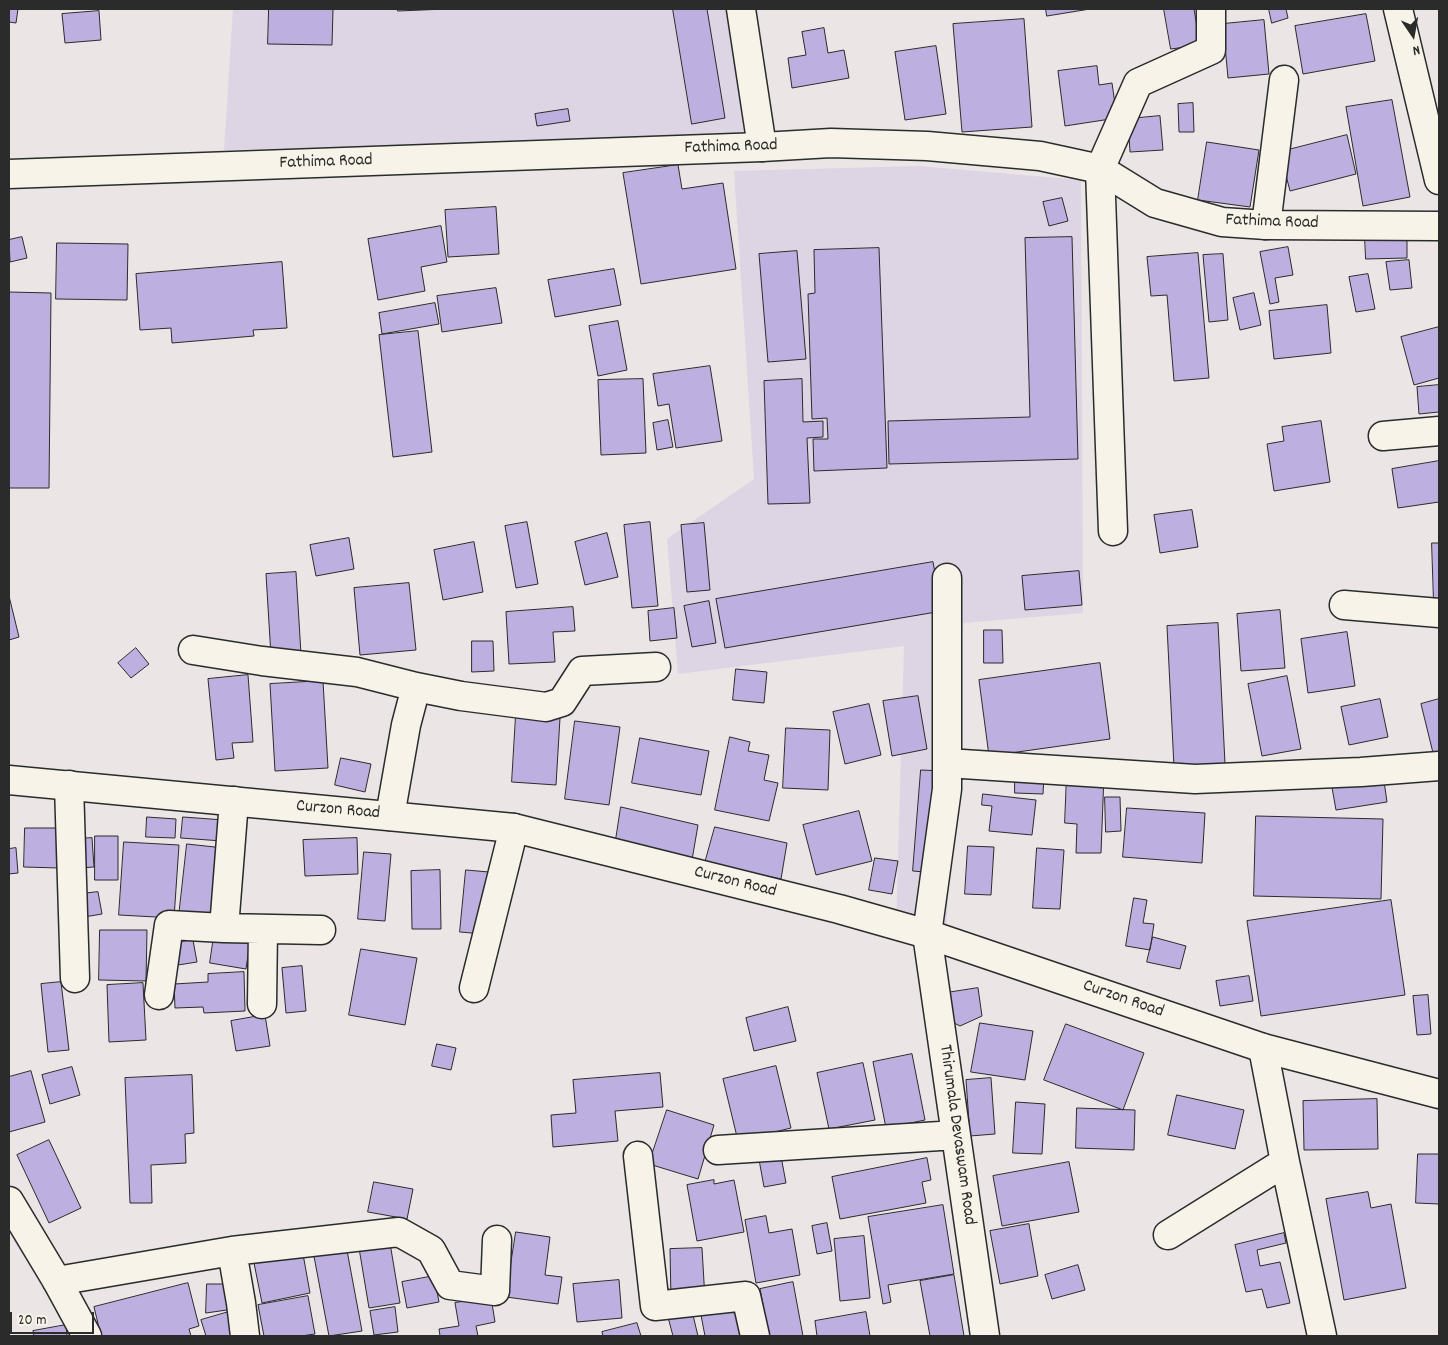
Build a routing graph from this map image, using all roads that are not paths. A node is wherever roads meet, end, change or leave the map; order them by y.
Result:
1 (741, 9) edge
2 (1211, 9) edge
3 (1398, 9) edge
4 (1284, 80) dead end
5 (762, 147) junction
6 (1100, 169) junction
7 (9, 174) edge
8 (1439, 180) edge
9 (1266, 224) junction
10 (1439, 226) edge
11 (1439, 431) edge
12 (1383, 436) dead end
13 (1113, 531) dead end
14 (947, 578) dead end
15 (1344, 606) dead end
16 (1439, 613) edge
17 (193, 650) dead end
18 (656, 666) dead end
19 (416, 687) junction
20 (947, 763) junction
21 (1439, 766) edge
22 (9, 780) edge
23 (69, 785) junction
24 (234, 801) junction
25 (390, 816) junction
26 (514, 828) junction
27 (224, 928) junction
28 (263, 929) junction
29 (321, 930) dead end
30 (927, 934) junction
31 (75, 978) dead end
32 (474, 988) dead end
33 (158, 995) dead end
34 (262, 1004) dead end
35 (1263, 1048) junction
36 (1439, 1094) edge
37 (956, 1135) junction
38 (718, 1150) dead end
39 (638, 1156) dead end
40 (1285, 1162) junction
41 (9, 1200) edge
42 (1168, 1235) dead end
43 (497, 1240) dead end
44 (232, 1251) junction
45 (57, 1280) junction
46 (87, 1336) edge
47 (245, 1336) edge
48 (755, 1336) edge
49 (984, 1336) edge
50 (1322, 1336) edge

1 - 5 street
2 - 6 street
3 - 8 street
4 - 9 street
5 - 6 street, Fathima Road
5 - 7 street, Fathima Road
6 - 9 street, Fathima Road
6 - 13 street
9 - 10 street, Fathima Road
11 - 12 street
14 - 20 street, Thirumala Devaswam Road
15 - 16 street
17 - 19 street
18 - 19 street
19 - 25 street
20 - 21 street
20 - 30 street, Thirumala Devaswam Road
22 - 23 street, Curzon Road
23 - 24 street, Curzon Road
23 - 31 street
24 - 25 street, Curzon Road
24 - 27 street
25 - 26 street, Curzon Road
26 - 30 street, Curzon Road
26 - 32 street
27 - 28 street
27 - 33 street
28 - 29 street
28 - 34 street
30 - 35 street, Curzon Road
30 - 37 street, Thirumala Devaswam Road
35 - 36 street, Curzon Road
35 - 40 street
37 - 38 street
37 - 49 street, Thirumala Devaswam Road
39 - 48 street
40 - 42 street
40 - 50 street
41 - 45 street
43 - 44 street
44 - 45 street
44 - 47 street
45 - 46 street

